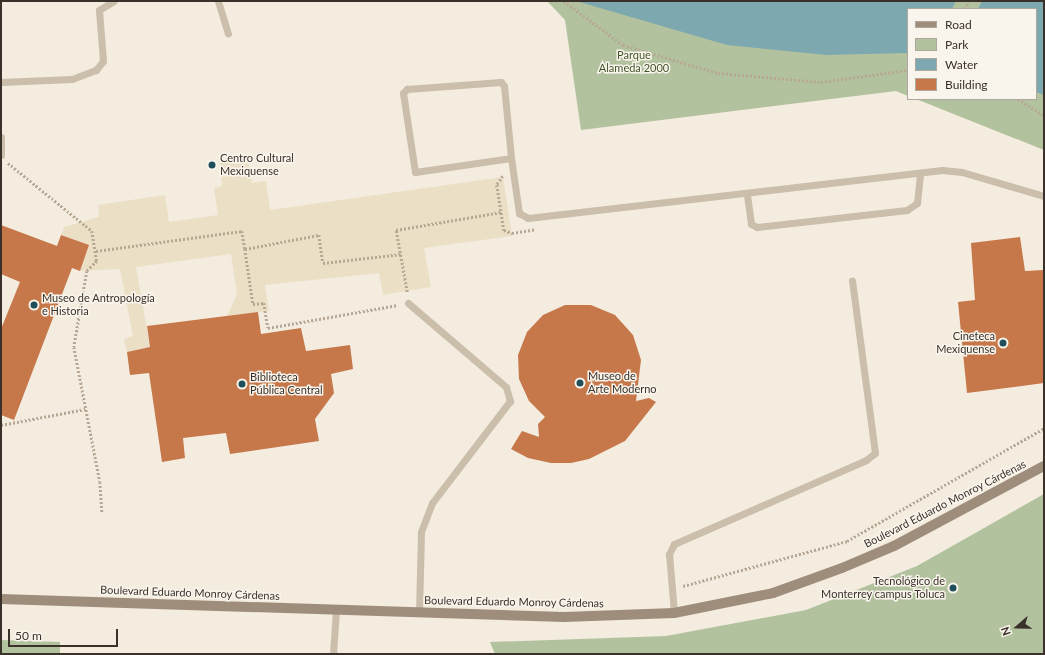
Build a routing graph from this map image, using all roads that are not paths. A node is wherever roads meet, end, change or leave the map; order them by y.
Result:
1 (114, 1) edge
2 (218, 1) edge
3 (228, 34) dead end
4 (1, 82) edge
5 (1, 137) edge
6 (1, 156) edge
7 (511, 158) junction
8 (920, 173) junction
9 (747, 195) junction
10 (1044, 196) edge
11 (852, 281) dead end
12 (408, 303) road end
13 (1044, 466) edge
14 (1, 599) edge
15 (336, 610) junction
16 (419, 612) junction
17 (674, 613) junction
18 (333, 654) edge

1 - 4 lane
2 - 3 lane
5 - 6 lane
7 - 7 lane
7 - 9 lane
8 - 9 lane
8 - 9 lane
8 - 10 lane
11 - 17 lane
12 - 16 lane
13 - 17 main road, Boulevard Eduardo Monroy Cárdenas
14 - 15 main road, Boulevard Eduardo Monroy Cárdenas
15 - 16 main road, Boulevard Eduardo Monroy Cárdenas
15 - 18 lane
16 - 17 main road, Boulevard Eduardo Monroy Cárdenas

